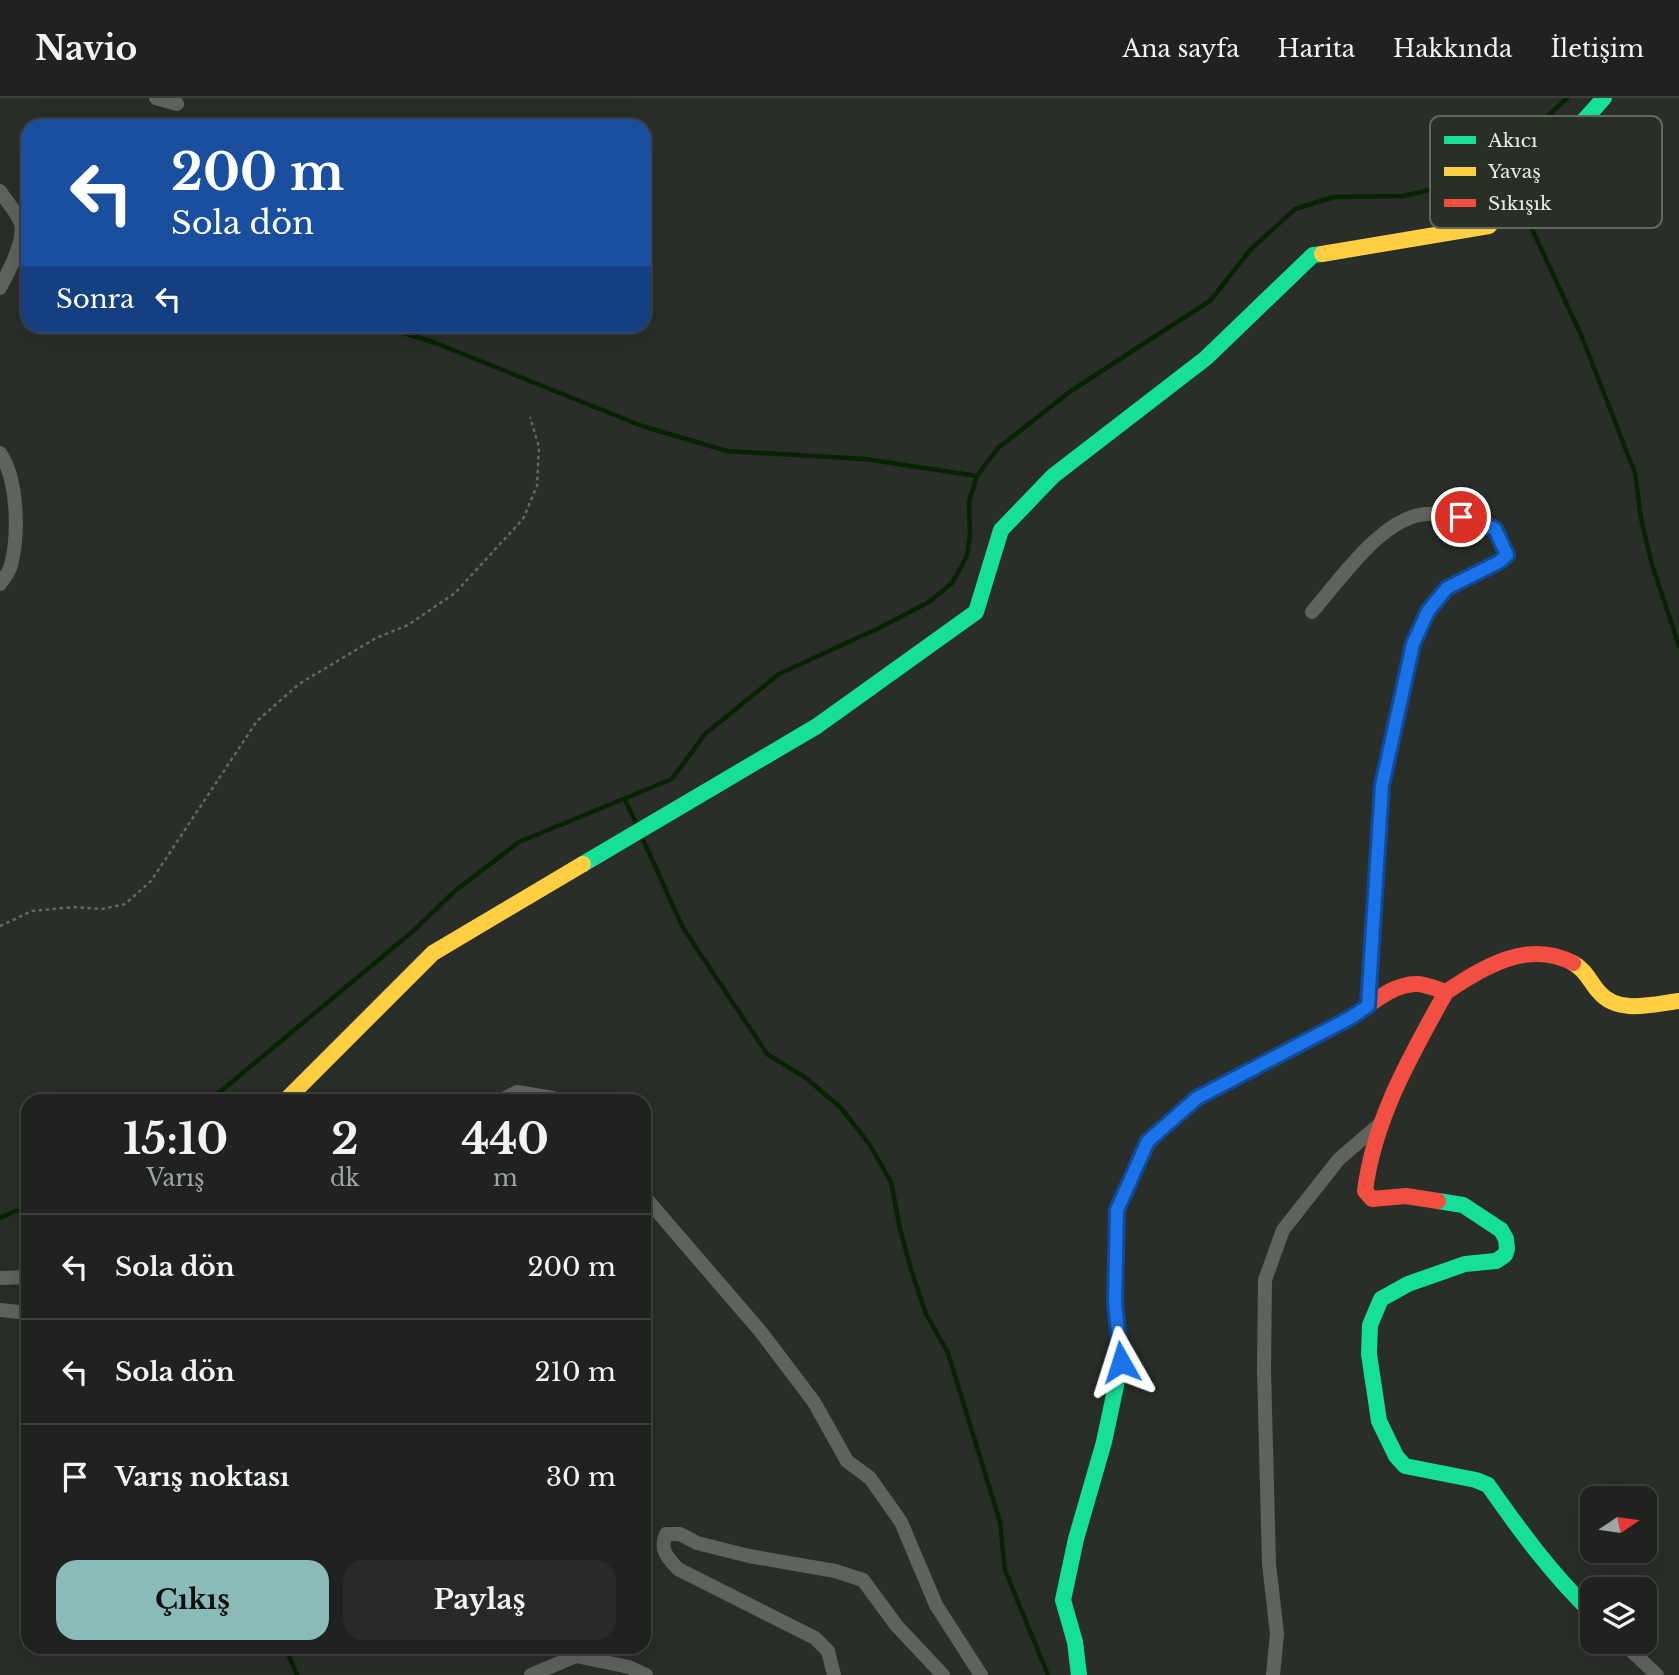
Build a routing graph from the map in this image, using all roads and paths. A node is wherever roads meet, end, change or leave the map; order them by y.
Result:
1 (156, 98) edge
2 (1604, 98) edge
3 (177, 104) dead end
4 (1588, 116) edge
5 (0, 191) edge
6 (1477, 228) edge
7 (0, 288) edge
8 (530, 416) dead end
9 (0, 453) edge
10 (0, 584) edge
11 (1312, 612) dead end
12 (0, 926) edge
13 (1446, 992) junction
14 (1679, 1001) edge
15 (1368, 1006) junction
16 (292, 1094) edge
17 (1382, 1122) junction
18 (651, 1204) edge
19 (21, 1277) edge
20 (0, 1278) edge
21 (0, 1310) edge
22 (21, 1312) edge
23 (1580, 1601) edge
24 (1635, 1654) edge
25 (531, 1675) edge
26 (646, 1675) edge
27 (834, 1675) edge
28 (943, 1675) edge
29 (981, 1675) edge
30 (1079, 1675) edge
31 (1273, 1675) edge
32 (1657, 1675) edge

1 - 3 street
2 - 4 street
5 - 7 street
6 - 16 street
8 - 12 path
9 - 10 street
11 - 15 street
13 - 14 street
13 - 15 street
13 - 17 street
15 - 30 street
17 - 23 street
17 - 31 street
18 - 29 street
19 - 20 street
21 - 22 street
24 - 32 street
25 - 26 street
27 - 28 street

